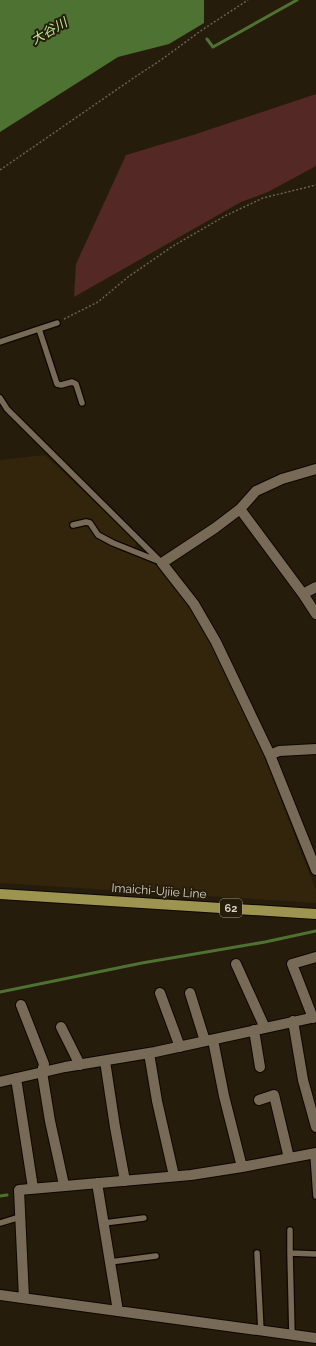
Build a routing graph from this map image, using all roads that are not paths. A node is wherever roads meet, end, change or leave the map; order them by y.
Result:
1 (57, 323) road end
2 (39, 329) junction
3 (0, 342) edge
4 (0, 398) edge
5 (82, 403) dead end
6 (316, 469) edge
7 (240, 509) junction
8 (73, 525) dead end
9 (162, 563) junction
10 (316, 586) edge
11 (303, 594) junction
12 (316, 614) edge
13 (316, 749) edge
14 (270, 755) junction
15 (316, 870) edge
16 (0, 894) edge
17 (316, 914) edge
18 (316, 957) edge
19 (236, 964) dead end
20 (160, 993) dead end
21 (190, 993) dead end
22 (21, 1005) dead end
23 (314, 1018) edge
24 (293, 1021) junction
25 (61, 1027) dead end
26 (265, 1028) junction
27 (254, 1030) junction
28 (209, 1041) junction
29 (180, 1047) junction
30 (149, 1053) junction
31 (105, 1061) junction
32 (80, 1065) junction
33 (260, 1067) dead end
34 (42, 1072) junction
35 (16, 1078) junction
36 (0, 1082) edge
37 (259, 1100) dead end
38 (316, 1127) edge
39 (315, 1153) edge
40 (289, 1158) junction
41 (242, 1168) junction
42 (174, 1176) junction
43 (125, 1181) junction
44 (97, 1183) junction
45 (64, 1186) junction
46 (33, 1188) junction
47 (316, 1196) edge
48 (20, 1217) junction
49 (144, 1218) dead end
50 (0, 1223) edge
51 (104, 1223) junction
52 (290, 1230) dead end
53 (257, 1253) dead end
54 (290, 1253) junction
55 (316, 1254) edge
56 (156, 1256) dead end
57 (110, 1262) junction
58 (0, 1296) edge
59 (24, 1298) junction
60 (118, 1311) junction
61 (261, 1331) junction
62 (292, 1335) junction
63 (316, 1338) edge

1 - 2 lane
2 - 3 lane
2 - 5 lane
4 - 9 lane
6 - 7 street
7 - 9 street
7 - 11 street
8 - 9 lane
9 - 14 street
10 - 11 street
11 - 12 street
13 - 14 street
14 - 15 street
16 - 17 main road, Imaichi-Ujiie Line / 62
18 - 23 street
19 - 26 street
20 - 29 street
21 - 28 street
22 - 34 street
23 - 24 street
24 - 26 street
24 - 38 street
25 - 32 street
26 - 27 street
27 - 28 street
27 - 33 street
28 - 29 street
28 - 41 street
29 - 30 street
30 - 31 street
30 - 42 street
31 - 32 street
31 - 43 street
32 - 34 street
34 - 35 street
34 - 45 street
35 - 36 street
35 - 46 street
37 - 40 street
39 - 40 street
39 - 47 lane
40 - 41 street
41 - 42 street
42 - 43 street
43 - 44 street
44 - 45 street
44 - 51 street
45 - 46 street
46 - 48 street
48 - 50 lane
48 - 59 street
49 - 51 lane
51 - 57 street
52 - 54 lane
53 - 61 lane
54 - 55 lane
54 - 62 lane
56 - 57 lane
57 - 60 street
58 - 59 street
59 - 60 street
60 - 61 street
61 - 62 street
62 - 63 street

